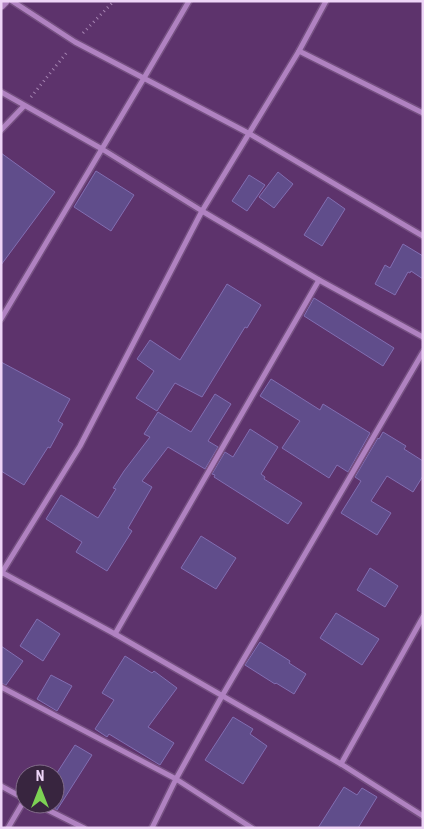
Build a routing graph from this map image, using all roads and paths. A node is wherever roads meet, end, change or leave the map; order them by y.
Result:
1 (5, 1) edge
2 (12, 1) edge
3 (188, 1) edge
4 (326, 1) edge
5 (1, 5) edge
6 (299, 51) junction
7 (144, 78) junction
8 (1, 92) edge
9 (423, 104) edge
10 (24, 106) junction
11 (421, 112) edge
12 (1, 130) edge
13 (250, 134) junction
14 (102, 149) junction
15 (202, 212) junction
16 (423, 236) edge
17 (319, 280) junction
18 (1, 319) edge
19 (423, 337) edge
20 (423, 352) edge
21 (2, 573) edge
22 (423, 617) edge
23 (115, 634) junction
24 (1, 687) edge
25 (222, 696) junction
26 (341, 764) junction
27 (176, 779) junction
28 (1, 786) edge
29 (15, 794) edge
30 (16, 814) edge
31 (56, 814) edge
32 (423, 816) edge
33 (8, 828) edge
34 (84, 828) edge
35 (152, 828) edge
36 (252, 828) edge

1 - 5 street
2 - 7 street
3 - 7 street
4 - 6 street
6 - 11 street
6 - 13 street
7 - 13 street
7 - 14 street
8 - 10 street
9 - 11 street
10 - 12 street
10 - 14 street
13 - 15 street
13 - 16 street
14 - 15 street
14 - 18 street
15 - 17 street
15 - 21 street
17 - 19 street
17 - 23 street
20 - 25 street
21 - 23 street
22 - 26 street
23 - 25 street
24 - 27 street
25 - 26 street
25 - 27 street
26 - 32 street
27 - 35 street
27 - 36 street
28 - 29 street
30 - 33 street
31 - 34 street

